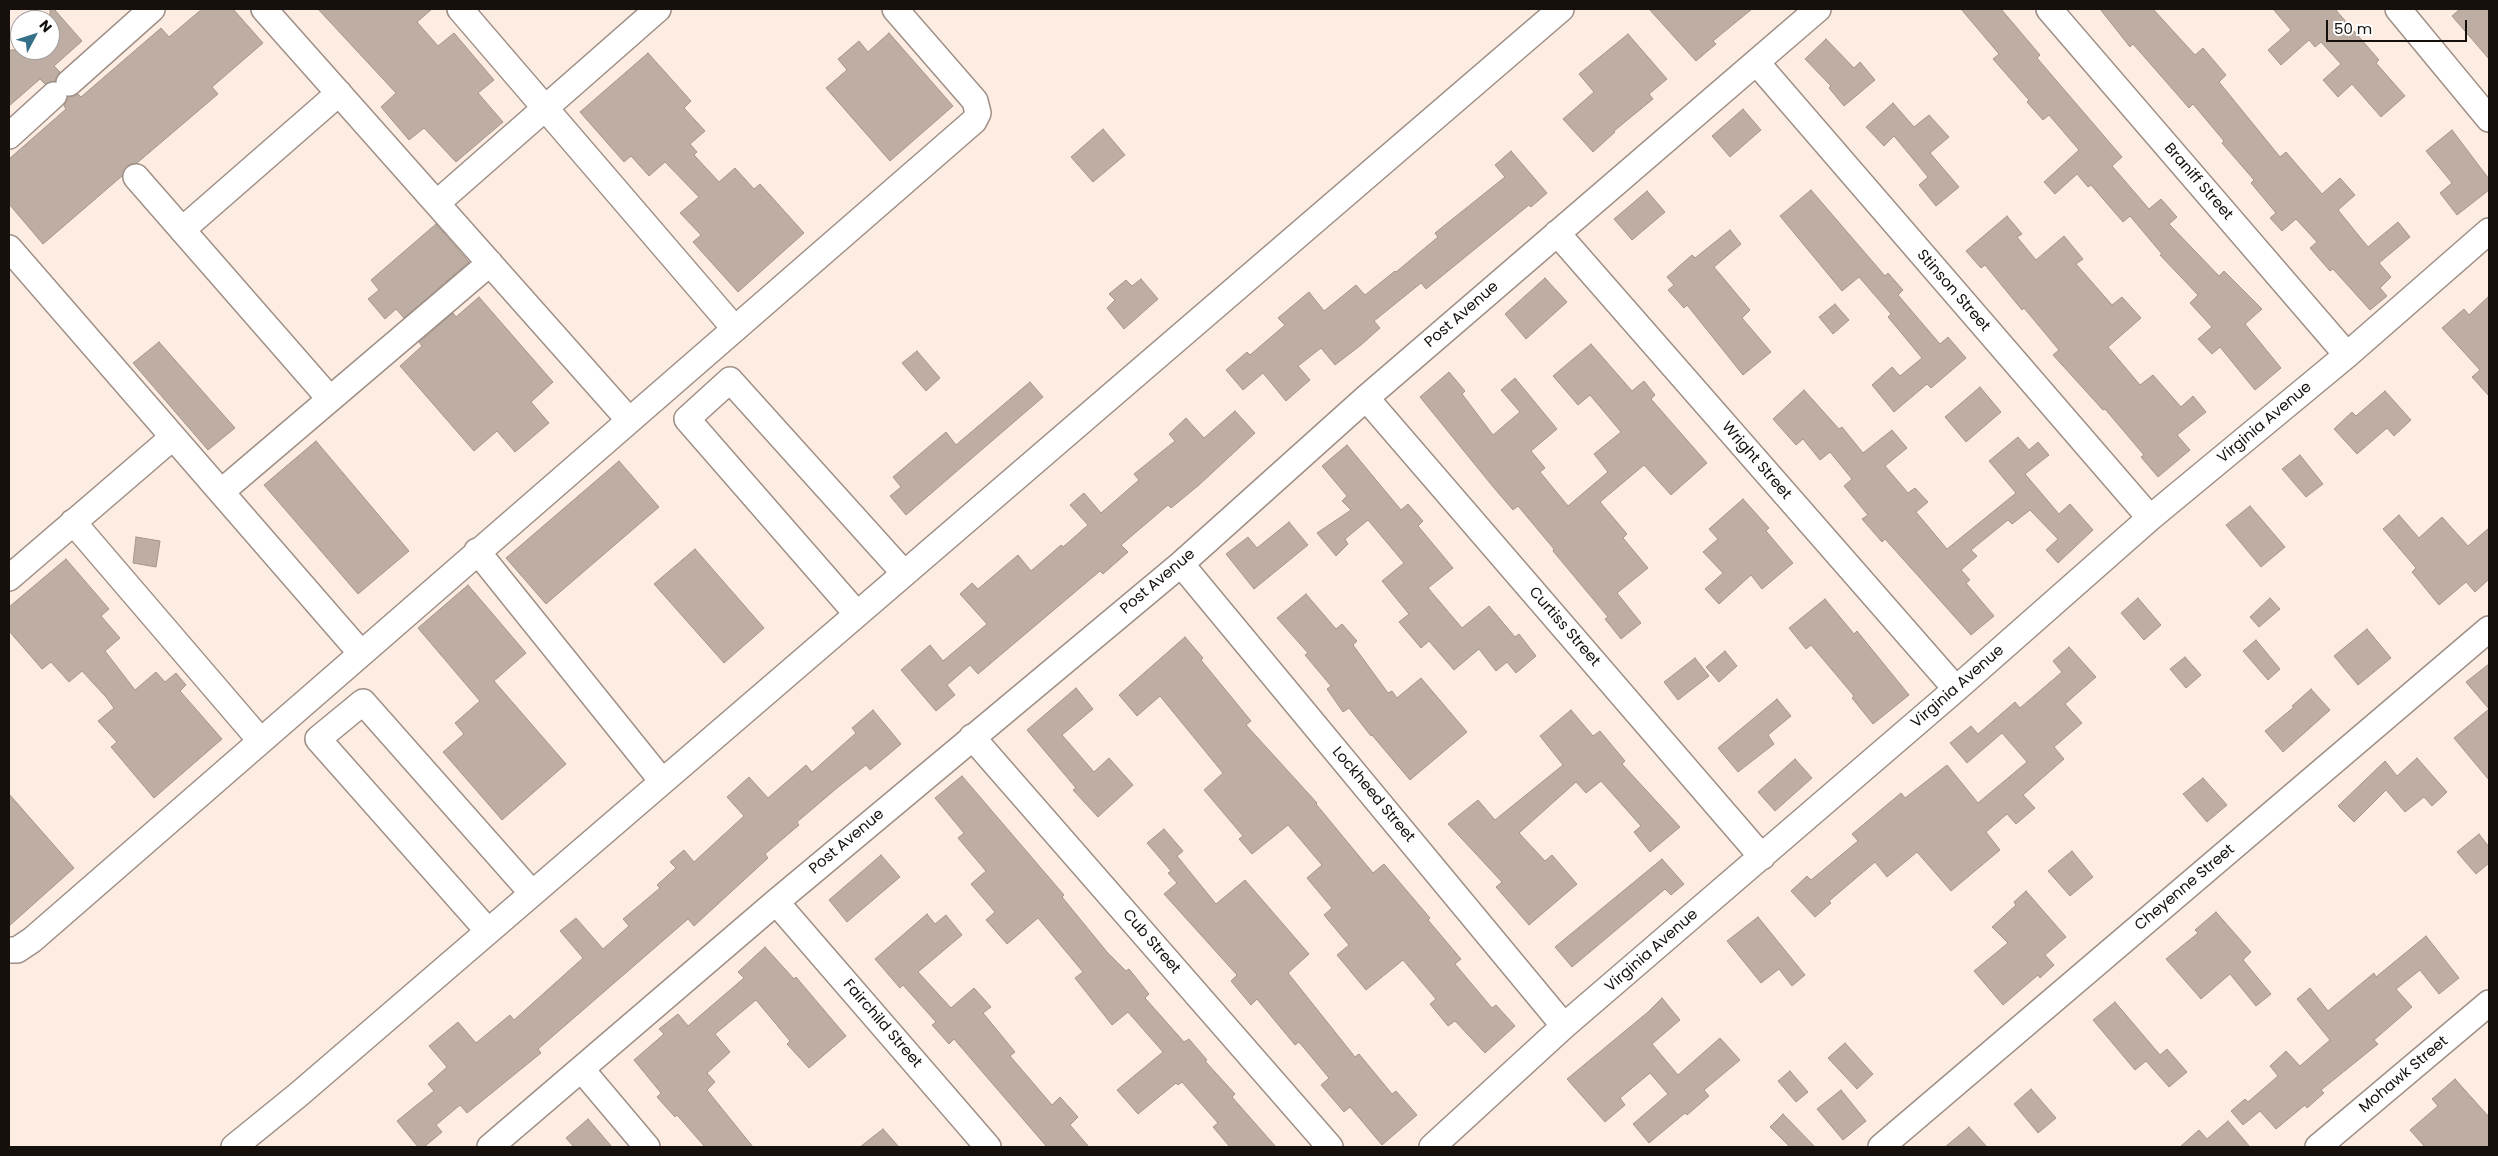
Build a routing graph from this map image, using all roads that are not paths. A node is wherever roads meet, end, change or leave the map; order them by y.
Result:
1 (152, 9) edge
2 (264, 9) edge
3 (460, 9) edge
4 (658, 9) edge
5 (895, 9) edge
6 (1561, 9) edge
7 (1818, 9) edge
8 (2049, 9) edge
9 (2398, 9) edge
10 (1757, 63) junction
11 (339, 93) junction
12 (545, 108) junction
13 (2489, 119) edge
14 (9, 136) edge
15 (136, 176) dead end
16 (437, 204) junction
17 (182, 230) junction
18 (2489, 231) edge
19 (1557, 233) junction
20 (9, 248) edge
21 (490, 263) junction
22 (735, 328) junction
23 (2347, 355) junction
24 (1366, 398) junction
25 (330, 399) junction
26 (629, 420) junction
27 (172, 437) junction
28 (221, 492) junction
29 (2150, 518) junction
30 (73, 522) junction
31 (477, 552) junction
32 (1181, 564) junction
33 (904, 573) junction
34 (9, 578) edge
35 (857, 614) junction
36 (2489, 629) edge
37 (360, 652) junction
38 (1956, 689) junction
39 (972, 737) junction
40 (260, 740) junction
41 (662, 781) junction
42 (1762, 857) junction
43 (532, 893) junction
44 (776, 902) junction
45 (488, 931) junction
46 (9, 950) edge
47 (2489, 1003) edge
48 (1564, 1026) junction
49 (582, 1070) junction
50 (234, 1147) edge
51 (490, 1147) edge
52 (648, 1147) edge
53 (988, 1147) edge
54 (1330, 1147) edge
55 (1432, 1147) edge
56 (1881, 1147) edge
57 (2318, 1147) edge

1 - 14 street
2 - 11 street
3 - 12 street
4 - 12 street
5 - 22 street
6 - 33 street
7 - 10 street, Post Avenue
8 - 23 street, Braniff Street
9 - 13 street
10 - 19 street, Post Avenue
10 - 29 street, Stinson Street
11 - 16 street
11 - 17 street
12 - 16 street
12 - 22 street
15 - 17 street
16 - 21 street
17 - 25 street
18 - 23 street, Virginia Avenue
19 - 24 street, Post Avenue
19 - 38 street, Wright Street
20 - 27 street
21 - 25 street
21 - 26 street
22 - 26 street
23 - 29 street, Virginia Avenue
24 - 32 street, Post Avenue
24 - 42 street, Curtiss Street
25 - 28 street
26 - 31 street
27 - 28 street
27 - 30 street
28 - 37 street
29 - 38 street, Virginia Avenue
30 - 34 street
30 - 40 street
31 - 37 street
31 - 41 street
32 - 39 street, Post Avenue
32 - 48 street, Lockheed Street
33 - 35 street
33 - 35 street
35 - 41 street
36 - 56 street, Cheyenne Street
37 - 40 street
38 - 42 street, Virginia Avenue
39 - 44 street, Post Avenue
39 - 54 street, Cub Street
40 - 46 street
41 - 43 street
42 - 48 street, Virginia Avenue
43 - 45 street
43 - 45 street
44 - 49 street, Post Avenue
44 - 53 street, Fairchild Street
45 - 50 street
47 - 57 street, Mohawk Street
48 - 55 street, Virginia Avenue
49 - 51 street, Post Avenue
49 - 52 street

